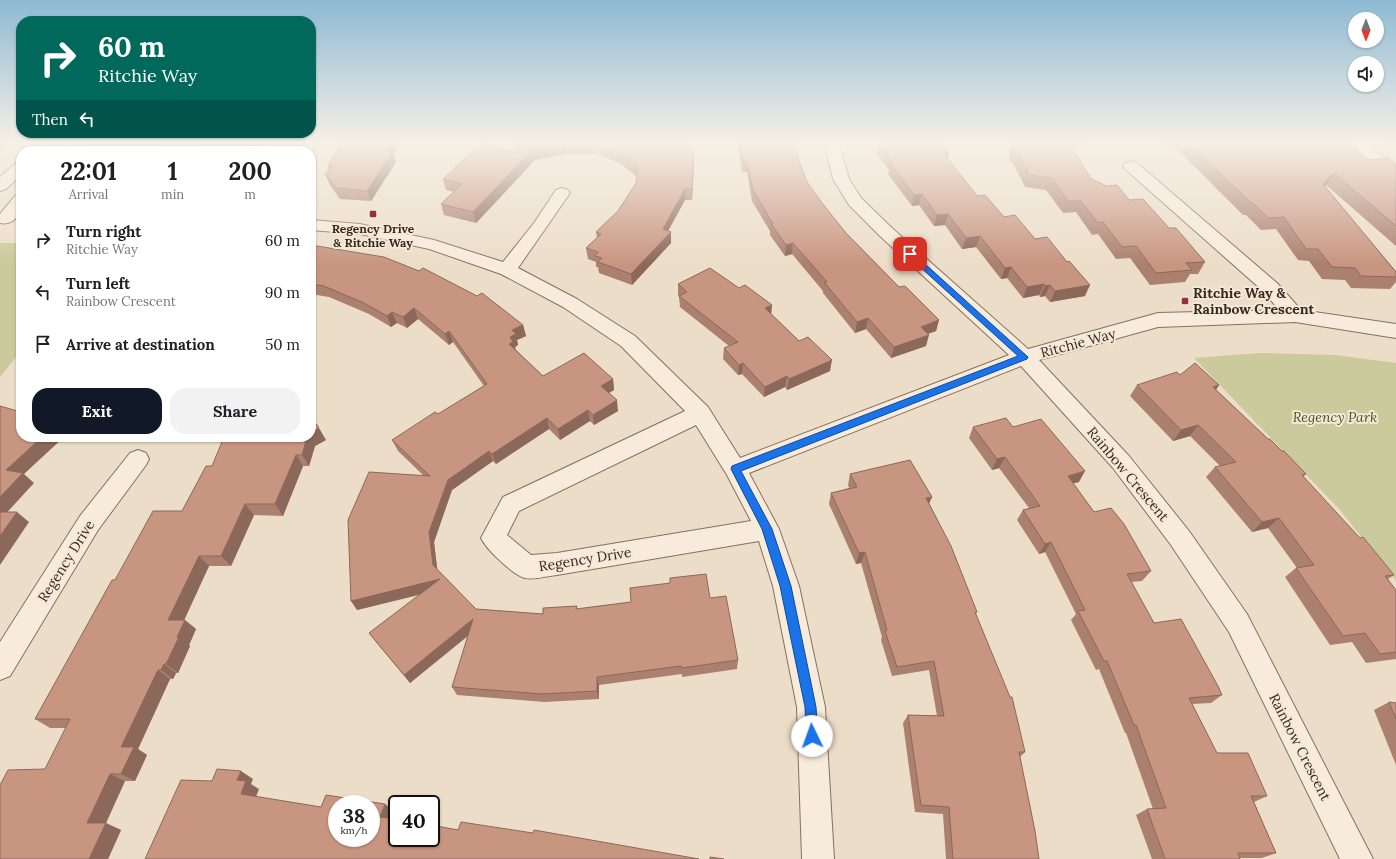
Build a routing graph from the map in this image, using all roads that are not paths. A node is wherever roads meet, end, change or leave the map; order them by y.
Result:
1 (844, 183) edge
2 (1151, 183) edge
3 (562, 193) dead end
4 (16, 208) edge
5 (9, 219) edge
6 (316, 225) edge
7 (508, 270) junction
8 (1295, 316) junction
9 (1396, 331) edge
10 (1024, 357) junction
11 (700, 413) junction
12 (138, 459) dead end
13 (736, 469) junction
14 (766, 529) junction
15 (0, 668) edge
16 (818, 859) edge
17 (1357, 859) edge

1 - 10 street, Rainbow Crescent
2 - 8 street
3 - 7 street
4 - 5 street
6 - 7 street
7 - 11 street
8 - 9 street, Ritchie Way
8 - 10 street, Ritchie Way
10 - 13 street, Ritchie Way
10 - 17 street, Rainbow Crescent
11 - 13 street
11 - 14 street, Regency Drive
12 - 15 street, Regency Drive
13 - 14 street
14 - 16 street

